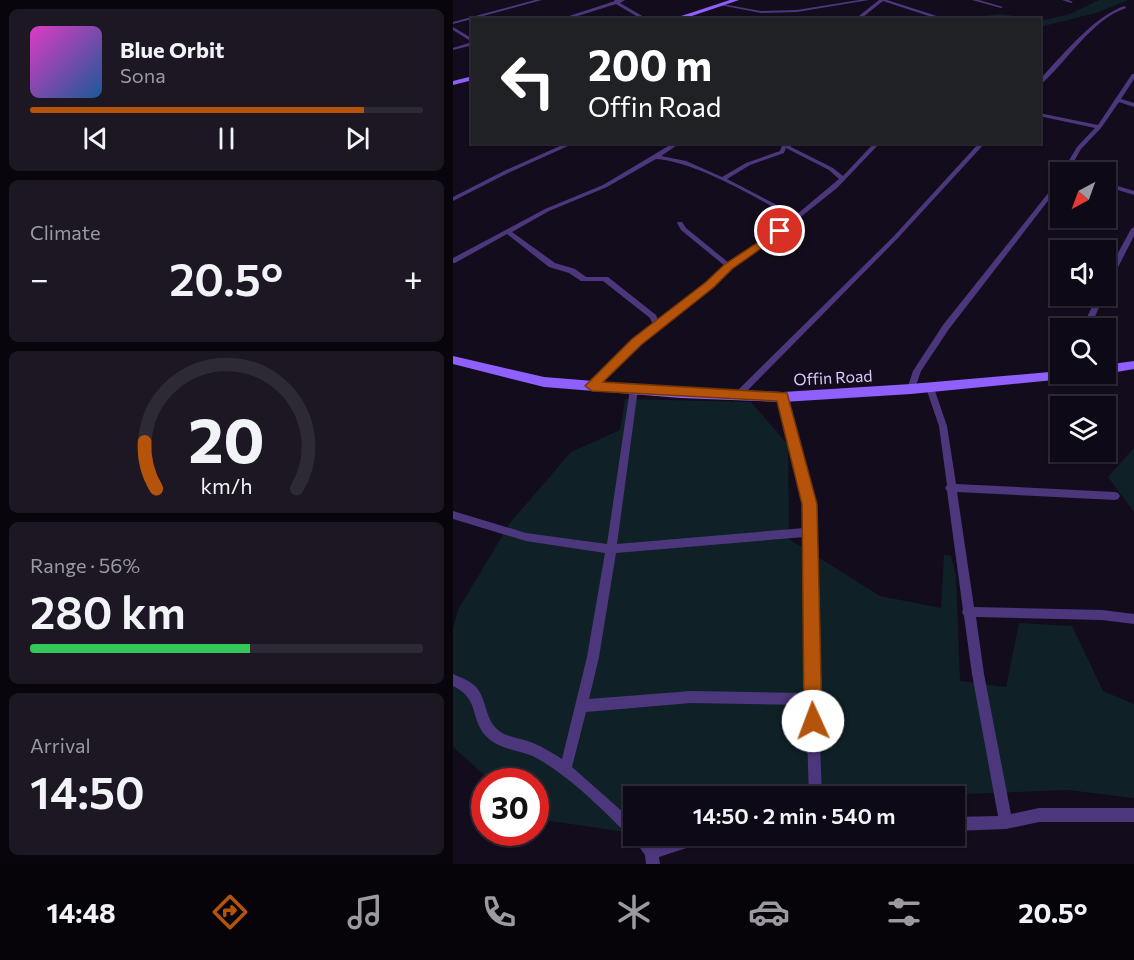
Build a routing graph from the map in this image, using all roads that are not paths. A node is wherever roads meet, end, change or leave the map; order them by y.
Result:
1 (540, 0) edge
2 (595, 0) edge
3 (623, 0) edge
4 (736, 0) edge
5 (867, 0) edge
6 (882, 0) edge
7 (974, 0) edge
8 (1064, 0) edge
9 (616, 1) edge
10 (1071, 2) dead end
11 (608, 4) junction
12 (722, 5) junction
13 (1001, 7) dead end
14 (1125, 7) dead end
15 (766, 12) junction
16 (686, 15) junction
17 (471, 18) edge
18 (472, 18) edge
19 (565, 18) edge
20 (644, 18) edge
21 (678, 18) edge
22 (694, 18) edge
23 (759, 18) edge
24 (858, 18) edge
25 (941, 18) edge
26 (453, 23) edge
27 (453, 28) edge
28 (471, 41) edge
29 (471, 43) edge
30 (453, 49) edge
31 (1134, 75) edge
32 (471, 78) edge
33 (453, 83) edge
34 (1041, 83) edge
35 (1118, 100) junction
36 (1134, 105) edge
37 (1041, 114) edge
38 (1099, 127) junction
39 (571, 144) edge
40 (677, 144) edge
41 (785, 144) edge
42 (787, 144) edge
43 (877, 144) edge
44 (982, 144) edge
45 (656, 157) junction
46 (1072, 162) edge
47 (724, 178) junction
48 (843, 179) junction
49 (1116, 187) edge
50 (1050, 193) edge
51 (1134, 193) edge
52 (453, 199) edge
53 (797, 218) junction
54 (680, 223) dead end
55 (1134, 229) edge
56 (508, 232) junction
57 (453, 261) edge
58 (1116, 264) edge
59 (729, 266) junction
60 (657, 326) junction
61 (453, 360) edge
62 (1134, 365) edge
63 (1116, 368) edge
64 (1050, 376) edge
65 (592, 386) junction
66 (930, 388) junction
67 (634, 389) junction
68 (911, 389) junction
69 (739, 394) junction
70 (783, 397) junction
71 (949, 488) junction
72 (1115, 496) dead end
73 (453, 515) edge
74 (809, 532) junction
75 (611, 549) junction
76 (968, 612) junction
77 (1134, 619) edge
78 (453, 680) edge
79 (812, 699) junction
80 (581, 706) junction
81 (565, 771) junction
82 (816, 786) edge
83 (1134, 815) edge
84 (623, 820) edge
85 (1006, 822) junction
86 (965, 824) edge
87 (680, 846) edge
88 (653, 858) edge

1 - 18 street
2 - 11 street
3 - 9 street
4 - 12 street
5 - 15 street
6 - 24 street
6 - 25 street
7 - 13 street
8 - 10 street
9 - 11 street
9 - 20 street
11 - 19 street
12 - 15 street
12 - 16 street
14 - 34 street
15 - 23 street
16 - 21 street
16 - 22 street
17 - 26 street
27 - 28 street
29 - 30 street
31 - 35 street
32 - 33 street
35 - 36 street
35 - 38 street
37 - 38 street
38 - 46 street
39 - 52 street
40 - 45 street
41 - 47 street
42 - 48 street
43 - 48 street
44 - 69 street
45 - 47 street
45 - 56 street
47 - 53 street
48 - 53 street
49 - 51 street
50 - 68 street
53 - 59 street
54 - 59 street
55 - 58 street
56 - 57 street
56 - 60 street
59 - 60 street
60 - 65 street
61 - 65 street, Offin Road
62 - 63 street
64 - 66 street, Offin Road
65 - 67 street, Offin Road
66 - 68 street, Offin Road
66 - 71 street
67 - 69 street, Offin Road
67 - 75 street
68 - 70 street, Offin Road
69 - 70 street, Offin Road
70 - 74 street
71 - 72 street
71 - 76 street
73 - 75 street
74 - 75 street
74 - 79 street
75 - 80 street
76 - 77 street
76 - 85 street
78 - 81 street
79 - 80 street
79 - 82 street
80 - 81 street
81 - 84 street
83 - 85 street
85 - 86 street
87 - 88 street

